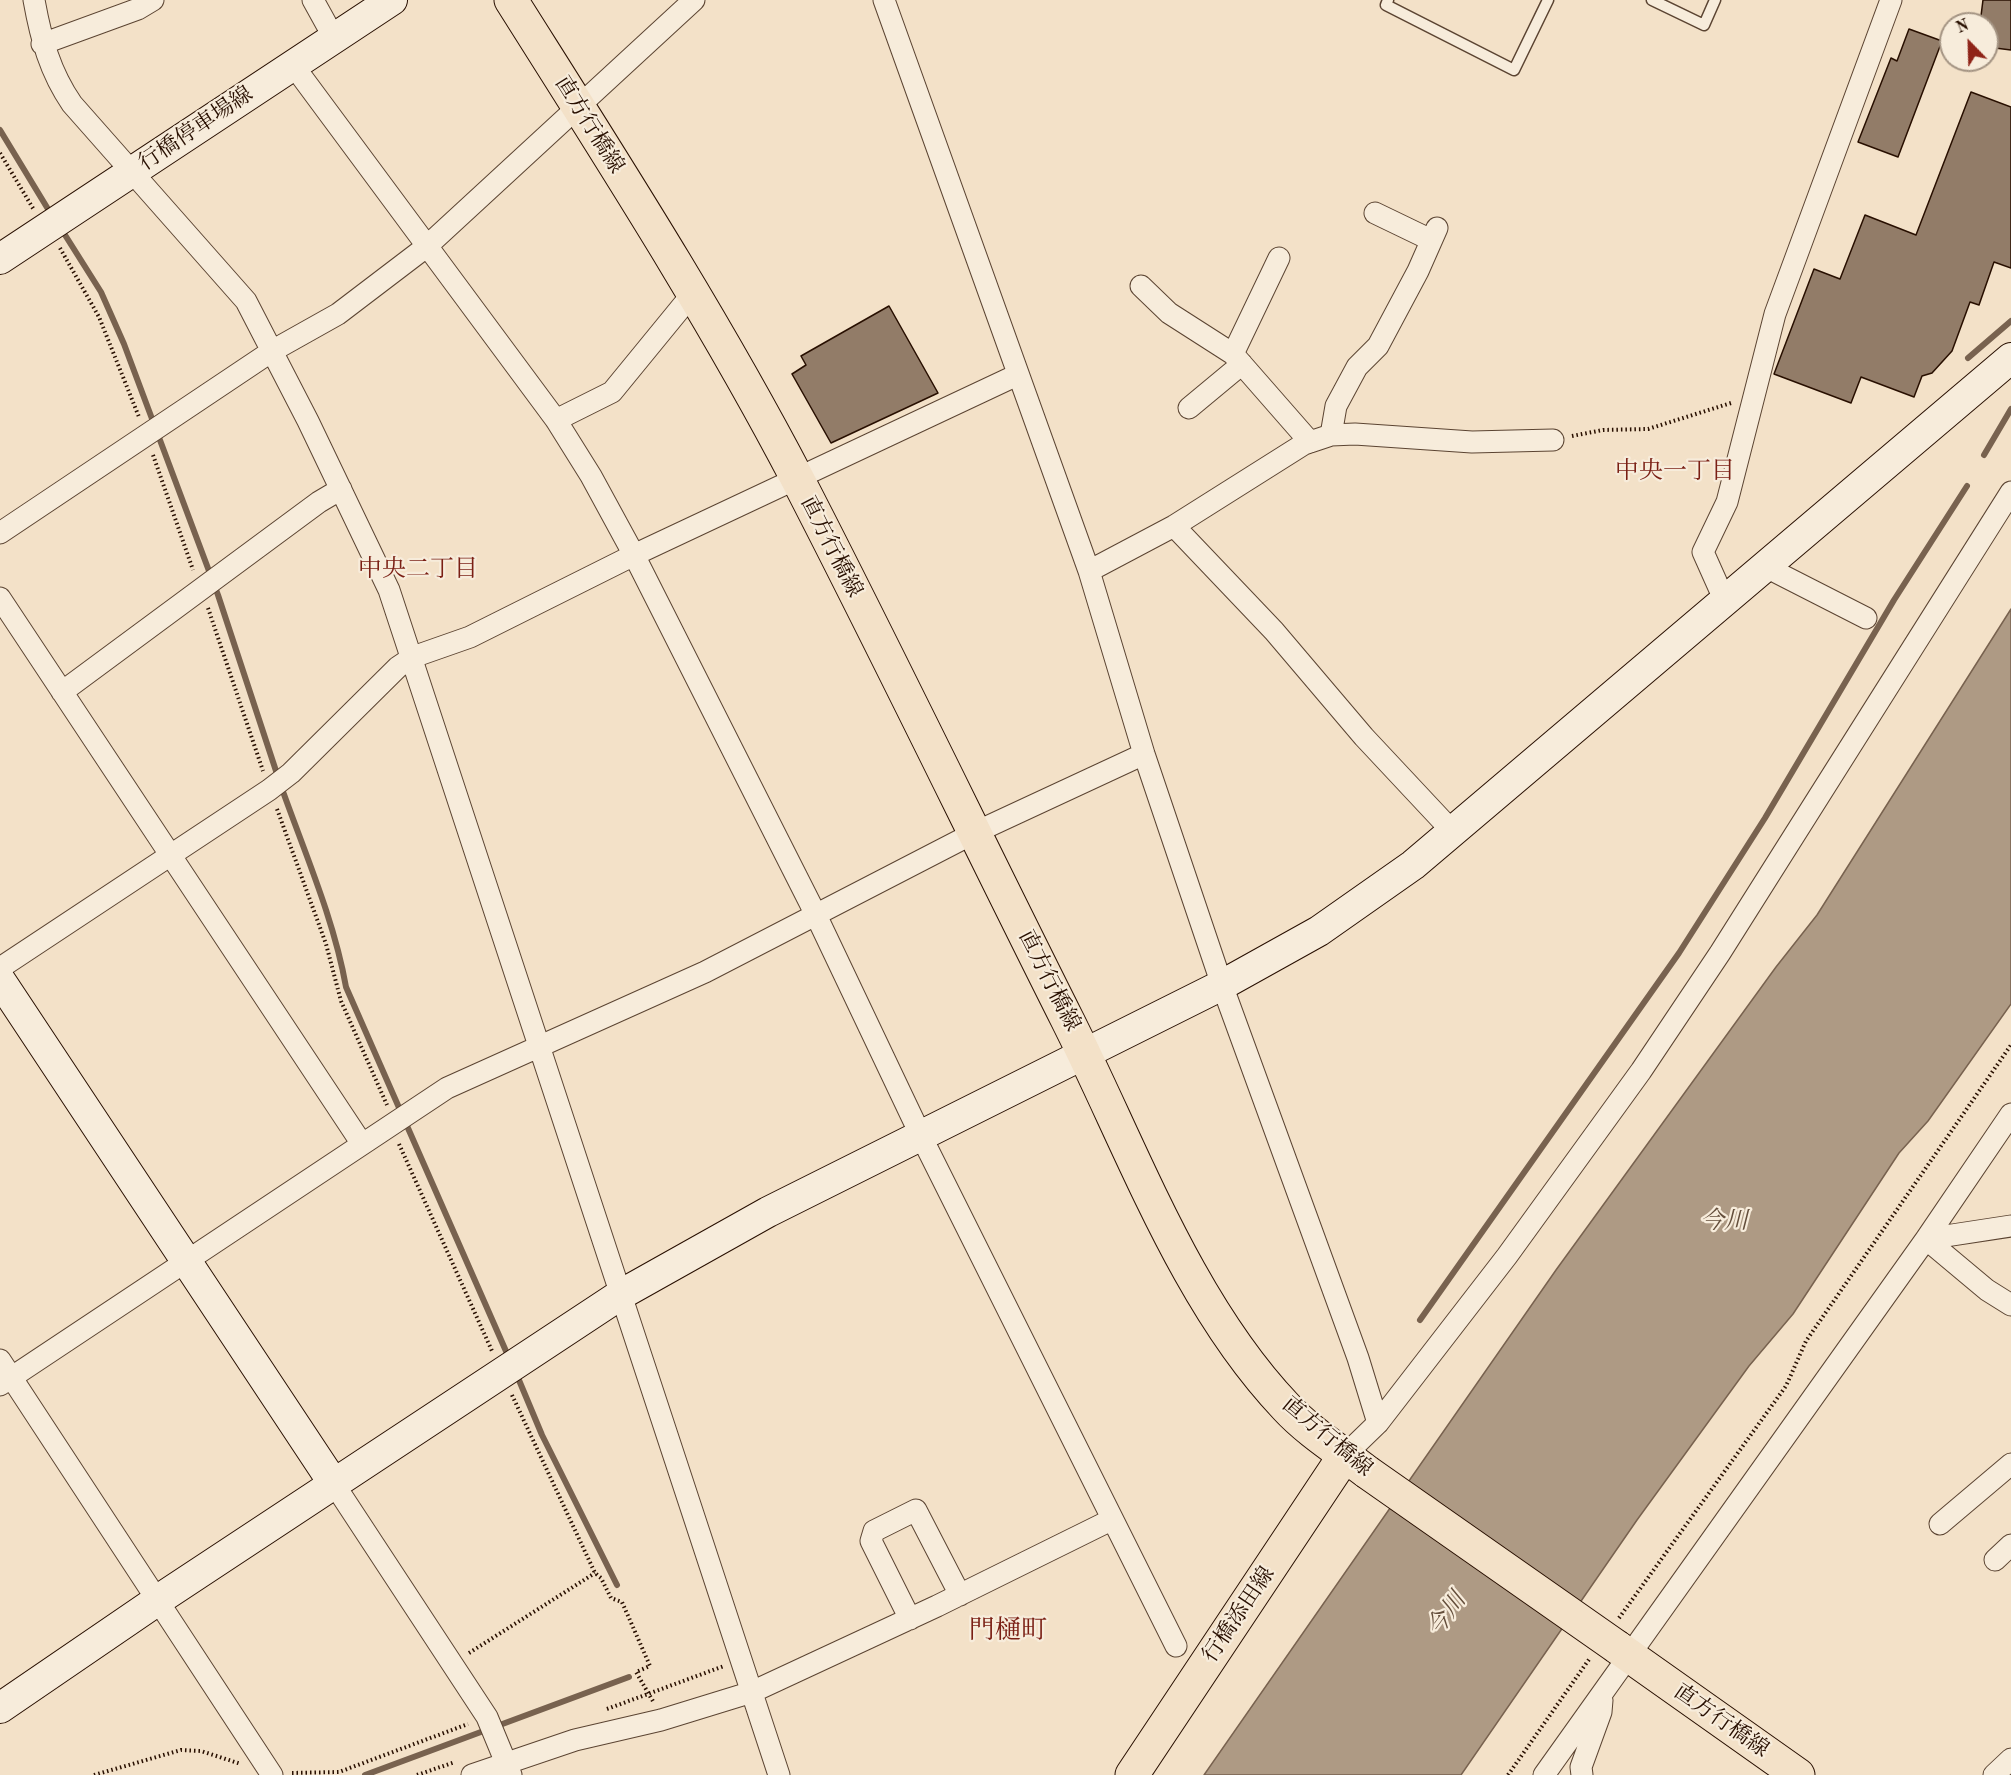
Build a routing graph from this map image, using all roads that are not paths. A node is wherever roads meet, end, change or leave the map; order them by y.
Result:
1 (33, 0) edge
2 (153, 0) edge
3 (313, 0) edge
4 (392, 0) edge
5 (511, 0) edge
6 (694, 0) edge
7 (886, 0) edge
8 (1388, 0) edge
9 (1548, 0) edge
10 (1652, 0) edge
11 (1715, 0) edge
12 (1891, 0) edge
13 (334, 38) junction
14 (42, 44) junction
15 (293, 65) junction
16 (578, 106) junction
17 (131, 172) junction
18 (1375, 213) dead end
19 (426, 247) junction
20 (1279, 258) dead end
21 (0, 259) edge
22 (1142, 286) dead end
23 (693, 293) junction
24 (272, 351) junction
25 (1238, 359) junction
26 (2008, 368) edge
27 (1017, 375) junction
28 (1190, 408) dead end
29 (555, 420) junction
30 (1331, 435) junction
31 (1553, 440) road end
32 (1310, 442) junction
33 (797, 479) junction
34 (341, 489) junction
35 (2011, 492) edge
36 (1174, 526) junction
37 (0, 533) edge
38 (634, 555) junction
39 (1764, 566) junction
40 (1089, 571) junction
41 (0, 598) edge
42 (1724, 599) junction
43 (1866, 618) dead end
44 (413, 657) junction
45 (63, 692) junction
46 (1144, 754) junction
47 (1452, 831) junction
48 (974, 833) junction
49 (170, 855) junction
50 (815, 914) junction
51 (0, 969) edge
52 (0, 980) edge
53 (1222, 985) junction
54 (541, 1047) junction
55 (1085, 1053) junction
56 (2011, 1114) edge
57 (921, 1136) junction
58 (362, 1144) junction
59 (2011, 1226) edge
60 (1926, 1239) junction
61 (187, 1263) junction
62 (620, 1295) junction
63 (2011, 1305) edge
64 (0, 1360) edge
65 (6, 1382) edge
66 (1378, 1423) junction
67 (1356, 1463) junction
68 (2011, 1464) edge
69 (334, 1484) junction
70 (1111, 1520) junction
71 (1940, 1524) dead end
72 (2011, 1545) edge
73 (1995, 1560) dead end
74 (960, 1595) junction
75 (158, 1600) junction
76 (910, 1619) junction
77 (1614, 1644) junction
78 (1176, 1646) dead end
79 (752, 1692) junction
80 (1602, 1693) junction
81 (0, 1708) edge
82 (2011, 1759) edge
83 (508, 1769) edge
84 (272, 1773) edge
85 (472, 1775) edge
86 (779, 1775) edge
87 (1132, 1775) edge
88 (1545, 1775) edge
89 (1582, 1775) edge
90 (1798, 1775) edge
91 (1994, 1775) edge

1 - 14 street
2 - 14 street
3 - 13 street
4 - 13 street, 行橋停車場線
5 - 16 main road, 直方行橋線
6 - 16 street
7 - 27 street
8 - 9 lane
10 - 11 lane
12 - 42 street
13 - 15 street, 行橋停車場線
14 - 17 street
15 - 17 street, 行橋停車場線
15 - 19 street
16 - 19 street
16 - 23 main road, 直方行橋線
17 - 21 street, 行橋停車場線
17 - 24 street
18 - 30 street
19 - 24 street
19 - 29 street
20 - 25 street
22 - 25 street
23 - 29 street
23 - 33 main road, 直方行橋線
24 - 34 street
24 - 37 street
25 - 28 street
25 - 32 street
26 - 39 street
27 - 33 street
27 - 40 street
29 - 38 street
30 - 31 street
30 - 32 street
32 - 36 street
33 - 38 street
33 - 48 main road, 直方行橋線
34 - 44 street
34 - 45 street
35 - 66 street
36 - 40 street
36 - 47 street
38 - 44 street
38 - 50 street
39 - 42 street
39 - 43 street
40 - 46 street
41 - 45 street
42 - 47 street
44 - 49 street
44 - 54 street
45 - 49 street
46 - 48 street
46 - 53 street
47 - 53 street
48 - 50 street
48 - 55 main road, 直方行橋線
49 - 51 street
49 - 58 street
50 - 54 street
50 - 57 street
52 - 61 street
53 - 55 street
53 - 66 street
54 - 58 street
54 - 62 street
55 - 57 street
55 - 67 main road, 直方行橋線
56 - 60 street
57 - 62 street
57 - 70 street
58 - 61 street
59 - 60 street
60 - 63 street
60 - 77 street
61 - 65 street
61 - 69 street
62 - 69 street
62 - 79 street
64 - 65 street
65 - 75 street
66 - 67 street
67 - 77 main road, 直方行橋線, bridge
67 - 87 main road, 行橋添田線
68 - 71 street
69 - 75 street
69 - 83 street
70 - 74 street
70 - 78 street
72 - 73 street
74 - 76 street
74 - 76 street
75 - 81 street
75 - 84 street
76 - 79 street
77 - 80 street
77 - 90 main road, 直方行橋線
79 - 83 street
79 - 86 street
80 - 88 street
80 - 89 street
82 - 91 street
83 - 85 street

